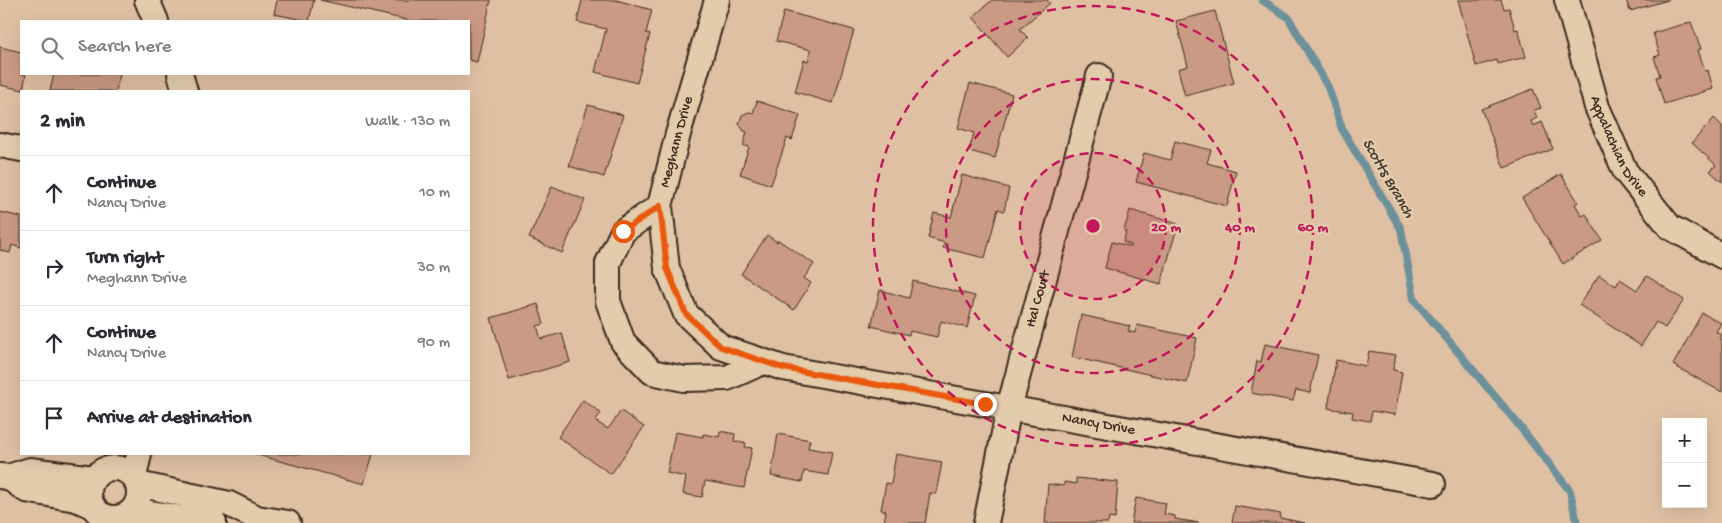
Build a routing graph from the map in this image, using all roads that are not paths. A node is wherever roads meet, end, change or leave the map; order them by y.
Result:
1 (147, 0) edge
2 (717, 0) edge
3 (1567, 0) edge
4 (156, 20) edge
5 (180, 75) edge
6 (1098, 76) dead end
7 (185, 90) edge
8 (0, 145) edge
9 (20, 149) edge
10 (660, 206) junction
11 (1722, 256) edge
12 (686, 314) joint
13 (763, 362) junction
14 (1009, 408) junction
15 (138, 455) edge
16 (104, 467) edge
17 (4, 477) edge
18 (136, 480) junction
19 (1434, 484) dead end
20 (94, 513) edge
21 (126, 517) edge
22 (249, 520) edge
23 (214, 523) edge
24 (288, 523) edge
25 (986, 523) edge

1 - 4 street
2 - 10 street, Meghann Drive
3 - 11 street, Appalachian Drive
5 - 7 street
6 - 14 street, Hal Court
8 - 9 street
10 - 12 street, Meghann Drive
10 - 13 street
12 - 13 street, Nancy Drive
13 - 14 street, Nancy Drive
14 - 19 street, Nancy Drive
14 - 25 street, Hal Court
15 - 18 street
16 - 17 street
16 - 18 street
16 - 20 street
17 - 20 street
18 - 21 street
18 - 22 street
20 - 21 street
21 - 23 street
22 - 24 street

